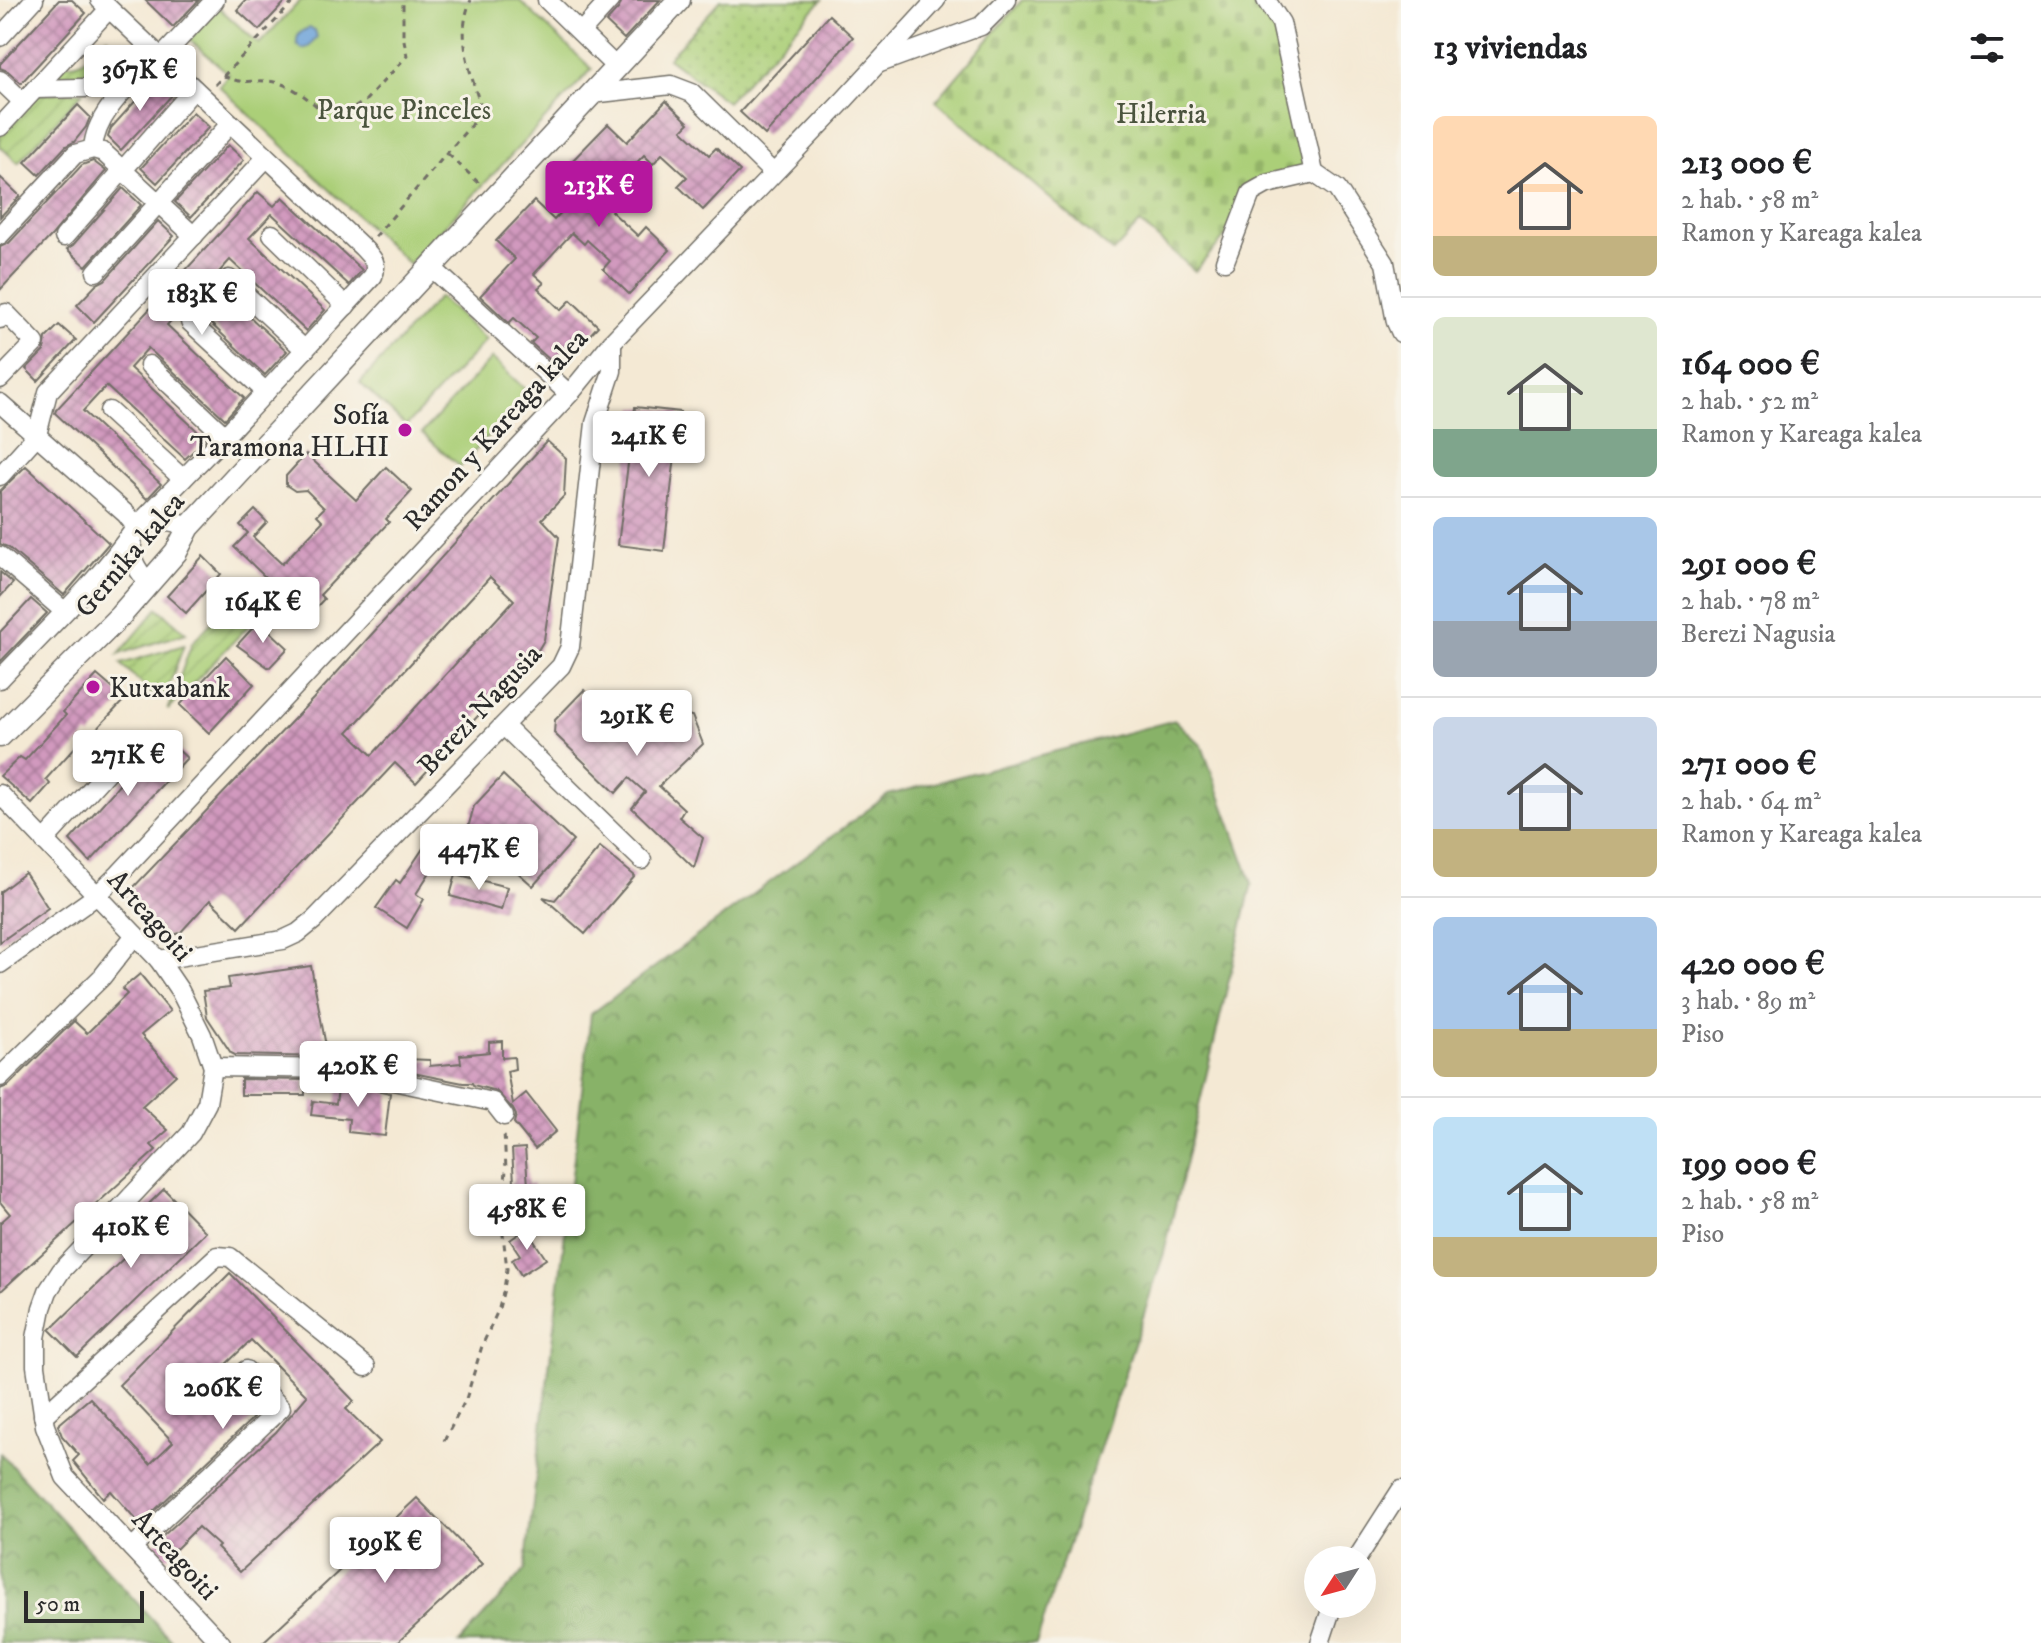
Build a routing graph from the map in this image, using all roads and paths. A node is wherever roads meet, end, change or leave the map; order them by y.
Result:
1 (34, 0) edge
2 (215, 0) edge
3 (295, 0) edge
4 (403, 0) edge
5 (471, 0) edge
6 (547, 0) edge
7 (610, 0) edge
8 (679, 0) edge
9 (936, 0) edge
10 (1007, 0) edge
11 (1266, 0) edge
12 (104, 4) edge
13 (581, 32) junction
14 (0, 37) edge
15 (159, 56) junction
16 (876, 65) junction
17 (616, 67) junction
18 (223, 76) junction
19 (0, 80) edge
20 (129, 87) junction
21 (199, 94) junction
22 (591, 94) junction
23 (29, 96) junction
24 (230, 124) junction
25 (0, 127) edge
26 (93, 149) junction
27 (447, 153) junction
28 (266, 158) junction
29 (124, 171) junction
30 (773, 173) junction
31 (1314, 173) junction
32 (485, 189) dead end
33 (159, 203) junction
34 (272, 234) dead end
35 (0, 235) edge
36 (194, 236) junction
37 (64, 237) dead end
38 (362, 247) junction
39 (1225, 261) dead end
40 (430, 266) junction
41 (96, 272) dead end
42 (229, 279) dead end
43 (346, 306) junction
44 (0, 319) edge
45 (190, 322) dead end
46 (1401, 333) edge
47 (612, 342) junction
48 (305, 350) junction
49 (149, 365) dead end
50 (589, 372) junction
51 (0, 379) edge
52 (604, 391) junction
53 (266, 392) junction
54 (569, 394) junction
55 (0, 403) edge
56 (109, 411) dead end
57 (595, 423) junction
58 (37, 435) junction
59 (225, 436) junction
60 (0, 476) edge
61 (183, 479) junction
62 (136, 527) junction
63 (189, 527) junction
64 (0, 556) edge
65 (149, 584) junction
66 (64, 611) junction
67 (0, 679) edge
68 (505, 727) junction
69 (0, 736) edge
70 (114, 764) dead end
71 (0, 794) edge
72 (44, 841) junction
73 (642, 860) dead end
74 (96, 896) junction
75 (135, 935) junction
76 (159, 960) junction
77 (0, 964) edge
78 (213, 1067) junction
79 (0, 1077) edge
80 (504, 1116) joint
81 (366, 1367) dead end
82 (246, 1370) dead end
83 (43, 1416) junction
84 (444, 1441) dead end
85 (1401, 1490) edge
86 (1365, 1546) edge
87 (132, 1548) junction
88 (1328, 1618) edge
89 (221, 1643) edge
90 (1320, 1643) edge

1 - 14 street
2 - 15 street
3 - 18 path
4 - 18 path
5 - 27 path
6 - 13 street
7 - 13 street
8 - 17 main road, Gernika kalea
9 - 16 street, Ramon y Kareaga kalea
10 - 16 street
11 - 31 street
12 - 15 street
12 - 23 street
13 - 17 street
15 - 20 street
15 - 21 street
16 - 30 street, Ramon y Kareaga kalea
17 - 22 main road, Gernika kalea
18 - 21 path
19 - 23 street
20 - 23 street
20 - 26 street
21 - 24 street
21 - 29 street
22 - 30 street
22 - 40 main road, Gernika kalea
23 - 25 street
24 - 28 street
24 - 33 street
26 - 29 street
26 - 35 street
27 - 32 path
27 - 38 path
28 - 36 street
28 - 38 street
29 - 33 street
29 - 37 street
30 - 47 street, Ramon y Kareaga kalea
31 - 39 street
31 - 46 street
33 - 36 street
33 - 41 street
34 - 43 street
36 - 58 street
38 - 43 street
40 - 54 street
40 - 63 main road, Gernika kalea
42 - 48 street
43 - 48 street
44 - 51 street
45 - 53 street
47 - 50 street, Ramon y Kareaga kalea
47 - 52 street, Berezi Nagusia
48 - 53 street
49 - 59 street
50 - 52 street
50 - 54 street, Ramon y Kareaga kalea
52 - 57 street, Berezi Nagusia
53 - 59 street
54 - 57 street
54 - 74 street, Ramon y Kareaga kalea
55 - 58 street
56 - 61 street
57 - 68 street, Berezi Nagusia
58 - 60 street
58 - 62 street
59 - 61 street
61 - 62 street
62 - 63 street
62 - 65 street
62 - 66 street
63 - 65 main road, Gernika kalea
64 - 66 street
65 - 69 main road, Gernika kalea
66 - 67 street
68 - 73 street
68 - 76 street, Berezi Nagusia
70 - 72 street
71 - 72 street, Arteagoiti
72 - 74 street, Arteagoiti
74 - 75 street, Arteagoiti
74 - 77 street, Ramon y Kareaga kalea
75 - 76 street, Arteagoiti
75 - 79 street
76 - 78 street, Arteagoiti
78 - 80 street
78 - 83 street, Arteagoiti
80 - 84 path
81 - 83 street
82 - 87 street
83 - 87 street, Arteagoiti
85 - 86 street
87 - 89 street, Arteagoiti
88 - 90 street

